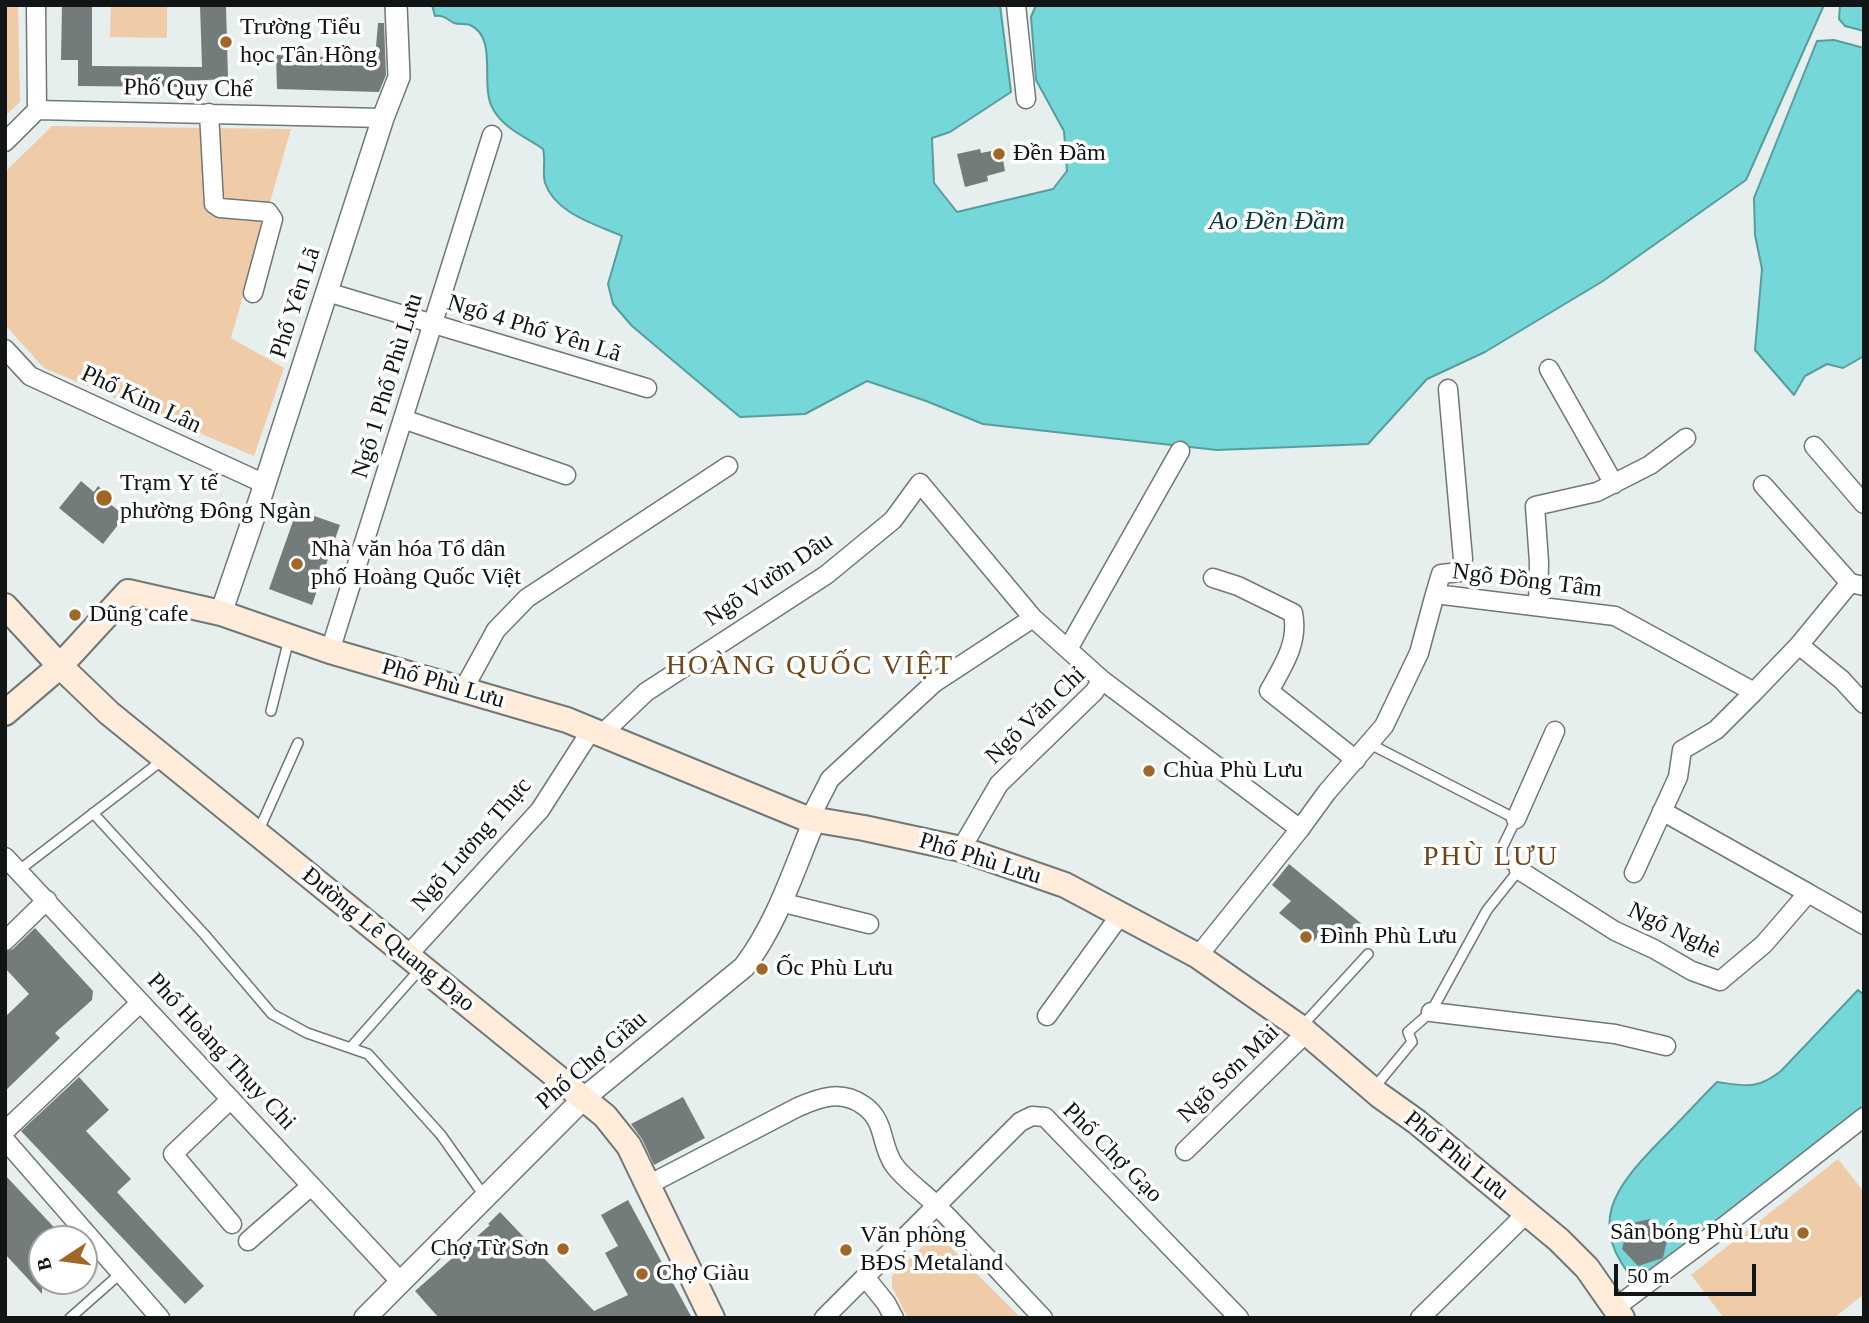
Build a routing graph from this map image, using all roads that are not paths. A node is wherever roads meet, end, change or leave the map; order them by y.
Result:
1 (36, 5) edge
2 (396, 5) edge
3 (1016, 5) edge
4 (1026, 99) dead end
5 (37, 110) junction
6 (209, 113) junction
7 (383, 118) junction
8 (492, 135) dead end
9 (5, 142) edge
10 (327, 292) junction
11 (253, 293) dead end
12 (433, 324) junction
13 (5, 349) edge
14 (1549, 369) dead end
15 (647, 388) dead end
16 (1448, 389) dead end
17 (403, 419) junction
18 (1686, 438) dead end
19 (1814, 446) dead end
20 (1180, 452) dead end
21 (728, 466) dead end
22 (566, 475) dead end
23 (265, 484) junction
24 (1614, 484) junction
25 (1763, 485) dead end
26 (1864, 503) edge
27 (1213, 578) dead end
28 (1857, 584) edge
29 (1435, 594) junction
30 (1538, 605) junction
31 (5, 606) edge
32 (221, 613) junction
33 (1033, 618) junction
34 (289, 637) junction
35 (1800, 645) junction
36 (1068, 649) junction
37 (330, 651) junction
38 (60, 666) junction
39 (1102, 680) junction
40 (463, 690) junction
41 (1754, 692) junction
42 (1864, 704) edge
43 (271, 711) dead end
44 (5, 713) edge
45 (1555, 731) dead end
46 (597, 732) junction
47 (298, 743) dead end
48 (1370, 744) junction
49 (164, 758) junction
50 (1356, 760) junction
51 (1662, 811) junction
52 (93, 813) junction
53 (812, 819) junction
54 (1516, 819) junction
55 (1300, 829) junction
56 (257, 833) junction
57 (961, 849) junction
58 (5, 857) edge
59 (1519, 870) junction
60 (18, 871) junction
61 (1634, 873) dead end
62 (1808, 893) junction
63 (47, 900) junction
64 (780, 902) junction
65 (1121, 914) junction
66 (869, 924) dead end
67 (1864, 925) edge
68 (5, 941) edge
69 (1368, 954) dead end
70 (1198, 956) junction
71 (415, 961) junction
72 (140, 1003) junction
73 (1430, 1012) junction
74 (1047, 1016) dead end
75 (1304, 1030) junction
76 (352, 1046) junction
77 (1666, 1046) dead end
78 (1372, 1089) junction
79 (584, 1098) junction
80 (231, 1100) junction
81 (1864, 1117) edge
82 (5, 1131) edge
83 (5, 1140) edge
84 (1185, 1151) dead end
85 (311, 1185) junction
86 (648, 1185) junction
87 (485, 1197) junction
88 (936, 1206) junction
89 (1527, 1213) junction
90 (232, 1224) dead end
91 (248, 1241) dead end
92 (121, 1273) junction
93 (865, 1277) junction
94 (400, 1281) junction
95 (1619, 1312) edge
96 (70, 1318) edge
97 (160, 1318) edge
98 (365, 1318) edge
99 (712, 1318) edge
100 (824, 1318) edge
101 (894, 1318) edge
102 (1043, 1318) edge
103 (1239, 1318) edge
104 (1420, 1318) edge

1 - 5 street
2 - 7 street, Phố Yên Lã
3 - 4 street
5 - 6 street, Phố Quy Chế
5 - 9 street
6 - 7 street, Phố Quy Chế
6 - 11 street
7 - 10 street, Phố Yên Lã
8 - 12 street, Ngõ 1 Phố Phù Lưu
10 - 12 street, Ngõ 4 Phố Yên Lã
10 - 23 street, Phố Yên Lã
12 - 15 street, Ngõ 4 Phố Yên Lã
12 - 17 street, Ngõ 1 Phố Phù Lưu
13 - 23 street, Phố Kim Lân
14 - 24 street
16 - 29 street
17 - 22 street
17 - 37 street, Ngõ 1 Phố Phù Lưu
18 - 24 street
19 - 26 street
20 - 36 street
21 - 40 street
23 - 32 street, Phố Yên Lã
24 - 30 street
25 - 28 street
27 - 50 street
28 - 35 street
29 - 30 street, Ngõ Đồng Tâm
29 - 48 street, Ngõ Đồng Tâm
30 - 41 street, Ngõ Đồng Tâm
31 - 38 main road, Đường Lê Quang Đạo
32 - 34 main road, Phố Phù Lưu
32 - 38 main road, Phố Phù Lưu
33 - 36 street
33 - 46 street, Ngõ Vườn Dâu
33 - 53 street
34 - 37 main road, Phố Phù Lưu
34 - 43 lane
35 - 41 street
35 - 42 street
36 - 39 street
37 - 40 main road, Phố Phù Lưu
38 - 44 main road
38 - 49 main road, Đường Lê Quang Đạo
39 - 55 street, Ngõ Văn Chỉ
39 - 57 street, Ngõ Văn Chỉ
40 - 46 main road, Phố Phù Lưu
41 - 51 street
45 - 54 street
46 - 53 main road, Phố Phù Lưu
46 - 71 street, Ngõ Lương Thực
47 - 56 lane
48 - 50 street, Ngõ Đồng Tâm
48 - 54 lane
49 - 52 lane
49 - 56 main road, Đường Lê Quang Đạo
50 - 55 street, Ngõ Đồng Tâm
51 - 61 street
51 - 62 street
52 - 60 lane
52 - 76 lane
53 - 57 main road, Phố Phù Lưu
53 - 64 street, Phố Chợ Giầu
54 - 59 lane
55 - 70 street, Ngõ Đồng Tâm
56 - 71 main road, Đường Lê Quang Đạo
57 - 65 main road, Phố Phù Lưu
58 - 60 street, Phố Hoàng Thụy Chi
59 - 62 street, Ngõ Nghè
59 - 73 lane
60 - 63 street, Phố Hoàng Thụy Chi
62 - 67 street
63 - 68 street
63 - 72 street, Phố Hoàng Thụy Chi
64 - 66 street
64 - 79 street, Phố Chợ Giầu
65 - 70 main road, Phố Phù Lưu
65 - 74 street
69 - 75 lane
70 - 75 main road, Phố Phù Lưu
71 - 76 lane
71 - 79 main road, Đường Lê Quang Đạo
72 - 80 street, Phố Hoàng Thụy Chi
72 - 82 street
73 - 77 street
73 - 78 lane
75 - 78 main road, Phố Phù Lưu
75 - 84 street, Ngõ Sơn Mài
76 - 87 lane
78 - 89 main road, Phố Phù Lưu
79 - 86 main road, Đường Lê Quang Đạo
79 - 87 street, Phố Chợ Giầu
80 - 85 street, Phố Hoàng Thụy Chi
80 - 90 street
81 - 95 street
83 - 92 street
85 - 91 street
85 - 94 street, Phố Hoàng Thụy Chi
86 - 88 street
86 - 99 main road, Đường Lê Quang Đạo
87 - 94 street, Phố Chợ Giầu
88 - 93 street, Phố Chợ Gạo
88 - 102 street
88 - 103 street, Phố Chợ Gạo
89 - 95 main road, Phố Phù Lưu
89 - 104 street
92 - 96 lane
92 - 97 street
93 - 100 street, Phố Chợ Gạo
93 - 101 street
94 - 98 street, Phố Chợ Giầu

